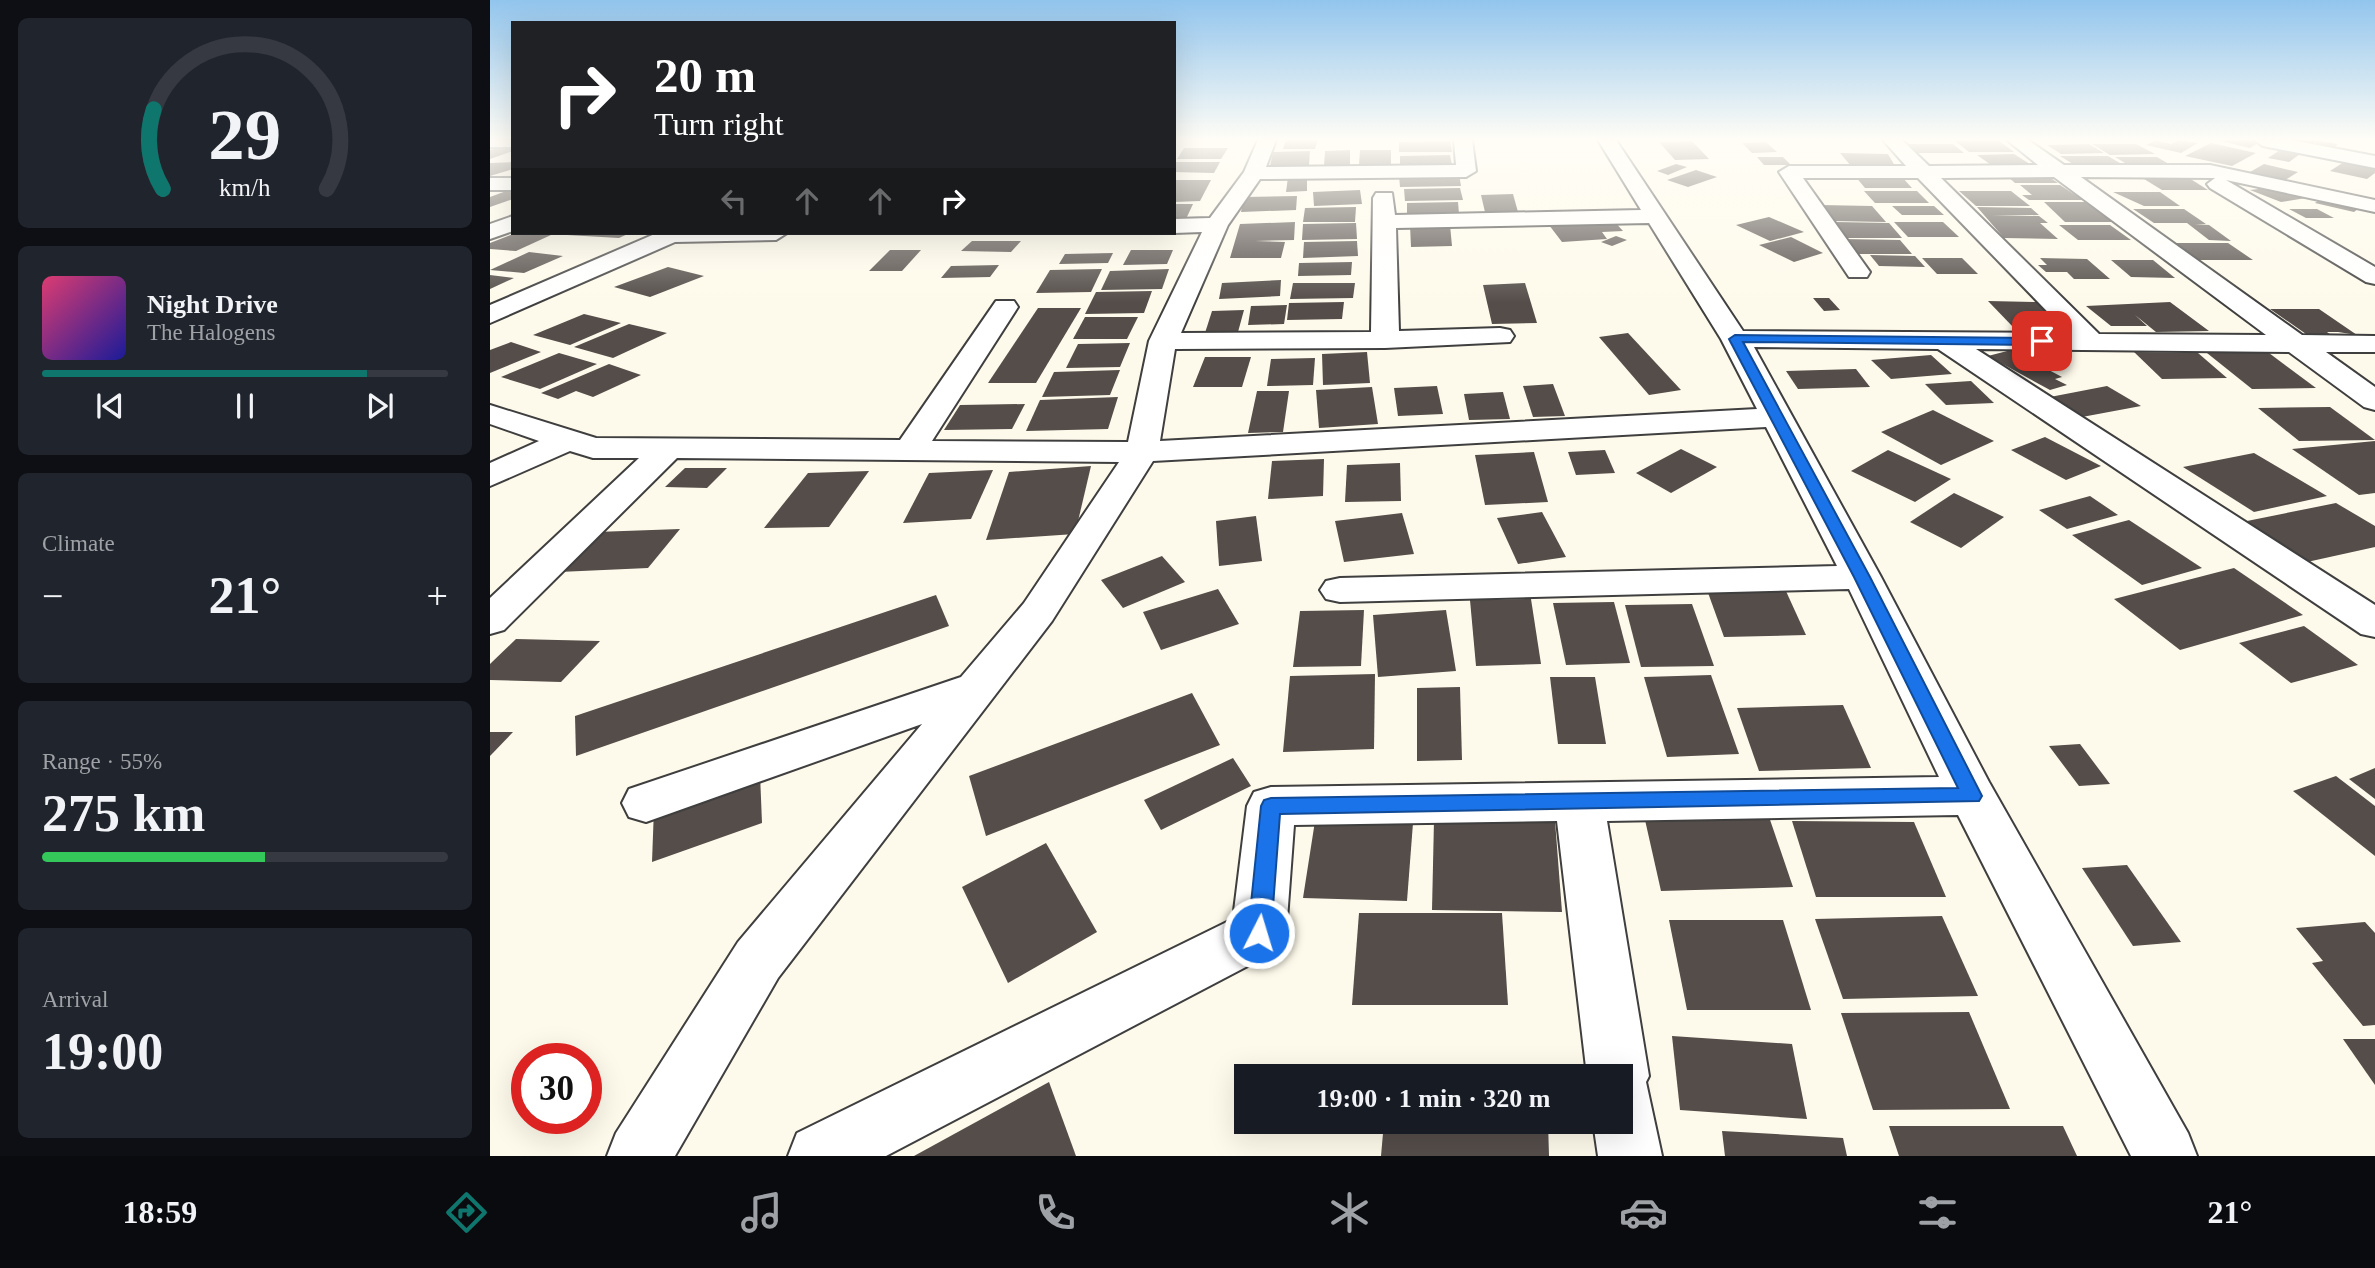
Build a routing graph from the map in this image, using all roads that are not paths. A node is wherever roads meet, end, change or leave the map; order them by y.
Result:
1 (1239, 194) edge
2 (1384, 194) edge
3 (1641, 194) edge
4 (1804, 194) edge
5 (1945, 194) edge
6 (2089, 194) edge
7 (2234, 194) edge
8 (2317, 194) edge
9 (2375, 206) edge
10 (1655, 216) junction
11 (1384, 222) junction
12 (511, 224) edge
13 (1217, 225) junction
14 (1176, 226) edge
15 (490, 232) edge
16 (672, 235) edge
17 (1858, 272) dead end
18 (2375, 277) edge
19 (1005, 307) dead end
20 (490, 315) edge
21 (1500, 336) dead end
22 (1735, 339) junction
23 (1385, 340) junction
24 (1163, 341) junction
25 (1943, 341) junction
26 (2091, 342) junction
27 (2295, 343) junction
28 (2375, 344) edge
29 (2375, 401) edge
30 (490, 414) edge
31 (1777, 417) junction
32 (568, 439) junction
33 (669, 448) junction
34 (910, 450) junction
35 (1142, 452) junction
36 (490, 477) edge
37 (1862, 577) junction
38 (1340, 590) dead end
39 (490, 621) edge
40 (2375, 624) edge
41 (977, 688) junction
42 (1972, 796) junction
43 (1579, 801) junction
44 (646, 803) dead end
45 (1616, 1064) edge
46 (1627, 1134) edge
47 (639, 1156) edge
48 (820, 1156) edge
49 (1630, 1156) edge
50 (2165, 1156) edge

1 - 13 street
2 - 11 street
3 - 10 street
4 - 17 street
5 - 26 street
6 - 27 street
7 - 18 street
8 - 9 street
10 - 11 street
10 - 22 street
11 - 23 street
12 - 15 street
13 - 14 street
13 - 24 street
16 - 20 street
19 - 34 street
21 - 23 street
22 - 25 street
22 - 31 street
23 - 24 street
24 - 35 street
25 - 26 street
25 - 40 street
26 - 27 street
27 - 28 street
27 - 29 street
30 - 32 street
31 - 35 street
31 - 37 street
32 - 33 street
32 - 36 street
33 - 34 street
33 - 39 street
34 - 35 street
35 - 41 street
37 - 38 street
37 - 42 street
41 - 44 street
41 - 47 street
42 - 43 street
42 - 50 street
43 - 45 street
43 - 48 street
46 - 49 street

